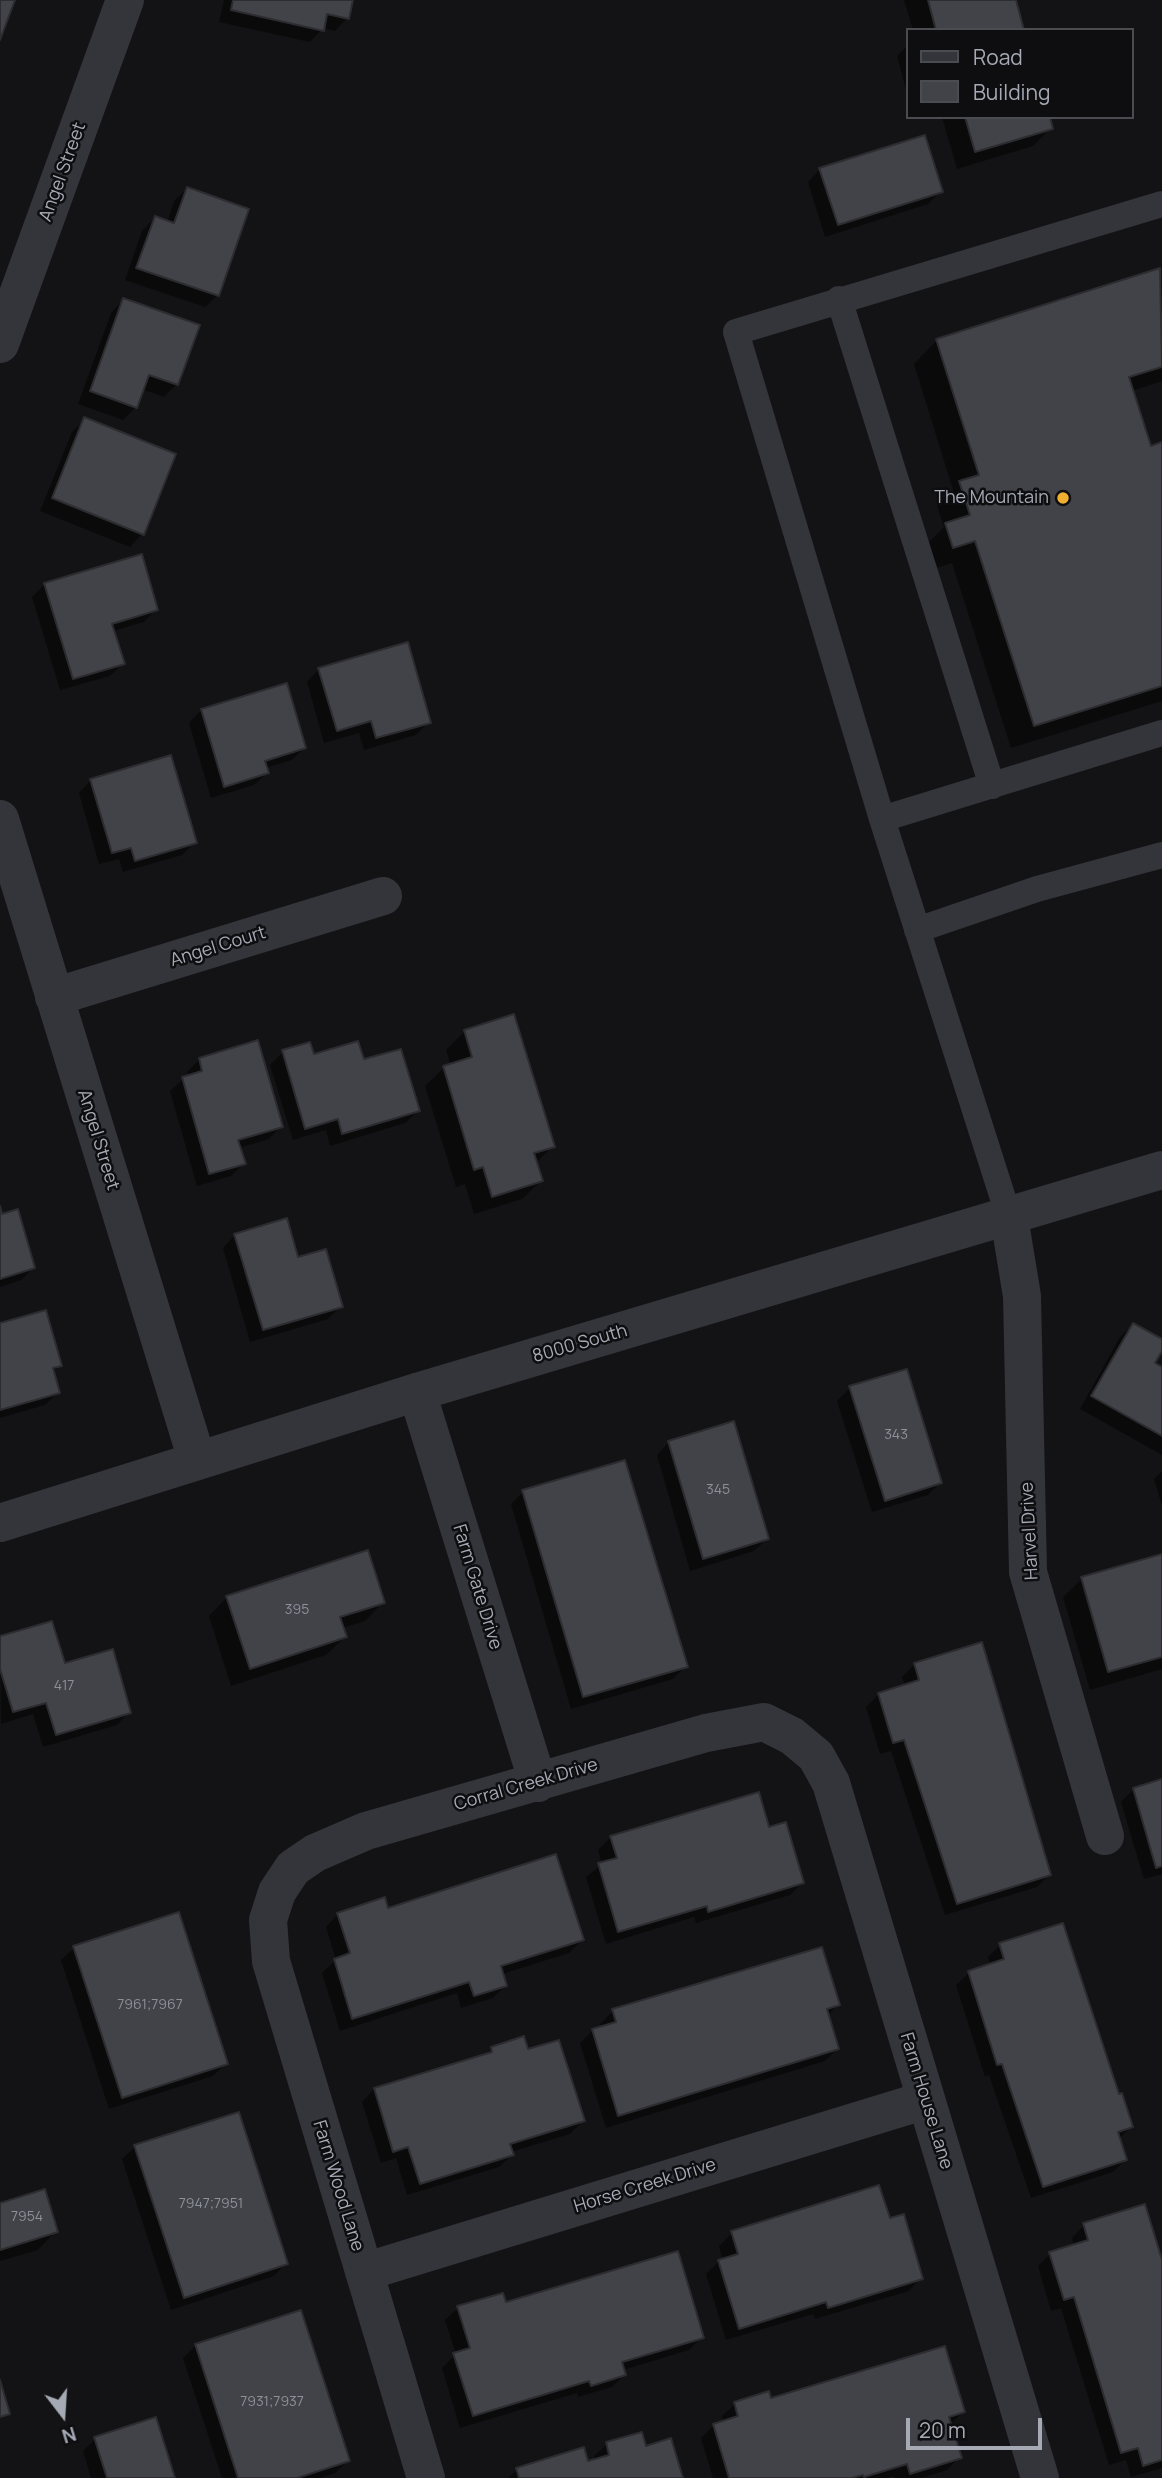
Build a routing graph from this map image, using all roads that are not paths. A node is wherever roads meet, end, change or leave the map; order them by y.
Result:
1 (125, 0) edge
2 (1162, 204) edge
3 (839, 299) junction
4 (0, 344) edge
5 (1162, 733) edge
6 (992, 786) junction
7 (0, 818) edge
8 (882, 819) junction
9 (1162, 855) edge
10 (383, 896) dead end
11 (917, 930) junction
12 (54, 997) junction
13 (1162, 1170) edge
14 (1009, 1217) junction
15 (417, 1392) junction
16 (197, 1460) junction
17 (0, 1523) edge
18 (792, 1736) joint
19 (538, 1783) junction
20 (1105, 1836) dead end
21 (277, 1892) joint
22 (926, 2100) junction
23 (364, 2272) junction
24 (426, 2478) edge
25 (1040, 2478) edge

1 - 4 street, Angel Street
2 - 3 lane
3 - 6 lane
3 - 8 lane
5 - 6 lane
6 - 8 lane
7 - 12 street, Angel Street
8 - 11 lane
9 - 11 lane
10 - 12 street, Angel Court
11 - 14 lane
12 - 16 street, Angel Street
13 - 14 street, 8000 South
14 - 15 street, 8000 South
14 - 20 street, Harvel Drive
15 - 16 street, 8000 South
15 - 19 street, Farm Gate Drive
16 - 17 street, 8000 South
18 - 19 street, Corral Creek Drive
18 - 22 street, Farm House Lane
19 - 21 street, Corral Creek Drive
21 - 23 street, Farm Wood Lane
22 - 23 street, Horse Creek Drive
22 - 25 street, Farm House Lane
23 - 24 street, Farm Wood Lane

